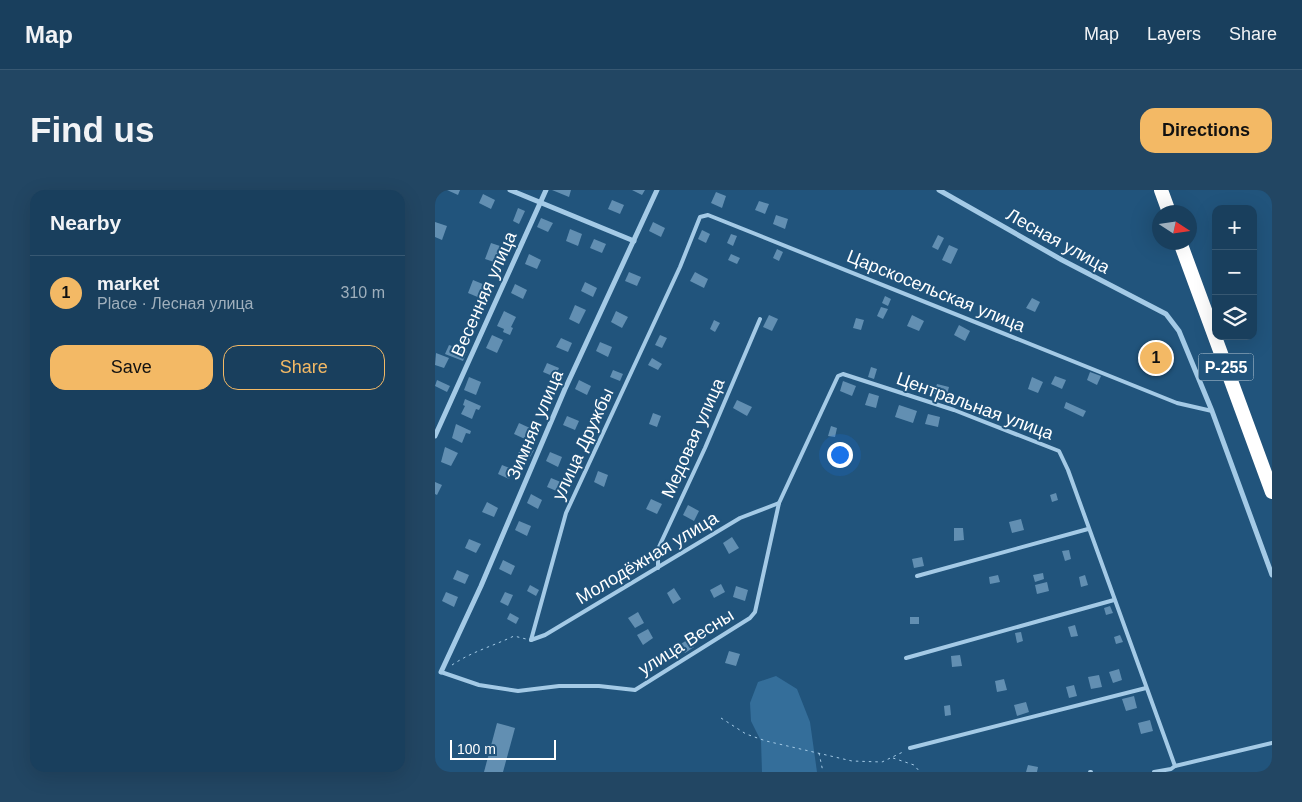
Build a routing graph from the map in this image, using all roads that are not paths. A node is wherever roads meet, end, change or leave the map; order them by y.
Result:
1 (510, 190) edge
2 (546, 190) edge
3 (657, 190) edge
4 (939, 190) edge
5 (1161, 190) edge
6 (540, 203) junction
7 (1166, 205) edge
8 (634, 242) junction
9 (1183, 250) edge
10 (680, 267) joint
11 (759, 319) dead end
12 (1212, 411) junction
13 (435, 436) edge
14 (1272, 492) edge
15 (779, 503) junction
16 (1089, 529) junction
17 (659, 568) junction
18 (1272, 575) edge
19 (917, 576) dead end
20 (1114, 600) junction
21 (531, 640) joint
22 (907, 658) dead end
23 (441, 672) joint
24 (1146, 688) junction
25 (1272, 743) edge
26 (910, 748) road end
27 (1175, 766) junction
28 (1154, 772) edge

1 - 6 street
2 - 6 street, Весенняя улица
3 - 8 street, Зимняя улица
4 - 12 street, Лесная улица
5 - 7 highway
6 - 8 street
6 - 13 street, Весенняя улица
8 - 23 street, Зимняя улица
9 - 14 highway, Р-255
10 - 12 lane, Царскосельская улица
10 - 21 lane, улица Дружбы
11 - 17 lane, Медовая улица
12 - 18 street
15 - 16 lane, Центральная улица
15 - 17 lane, Молодёжная улица
15 - 23 lane, улица Весны
16 - 19 lane
16 - 20 lane, Центральная улица
17 - 21 lane, Молодёжная улица
20 - 22 lane
20 - 24 lane, Центральная улица
24 - 26 lane
24 - 27 lane, Центральная улица
25 - 27 lane
27 - 28 lane

